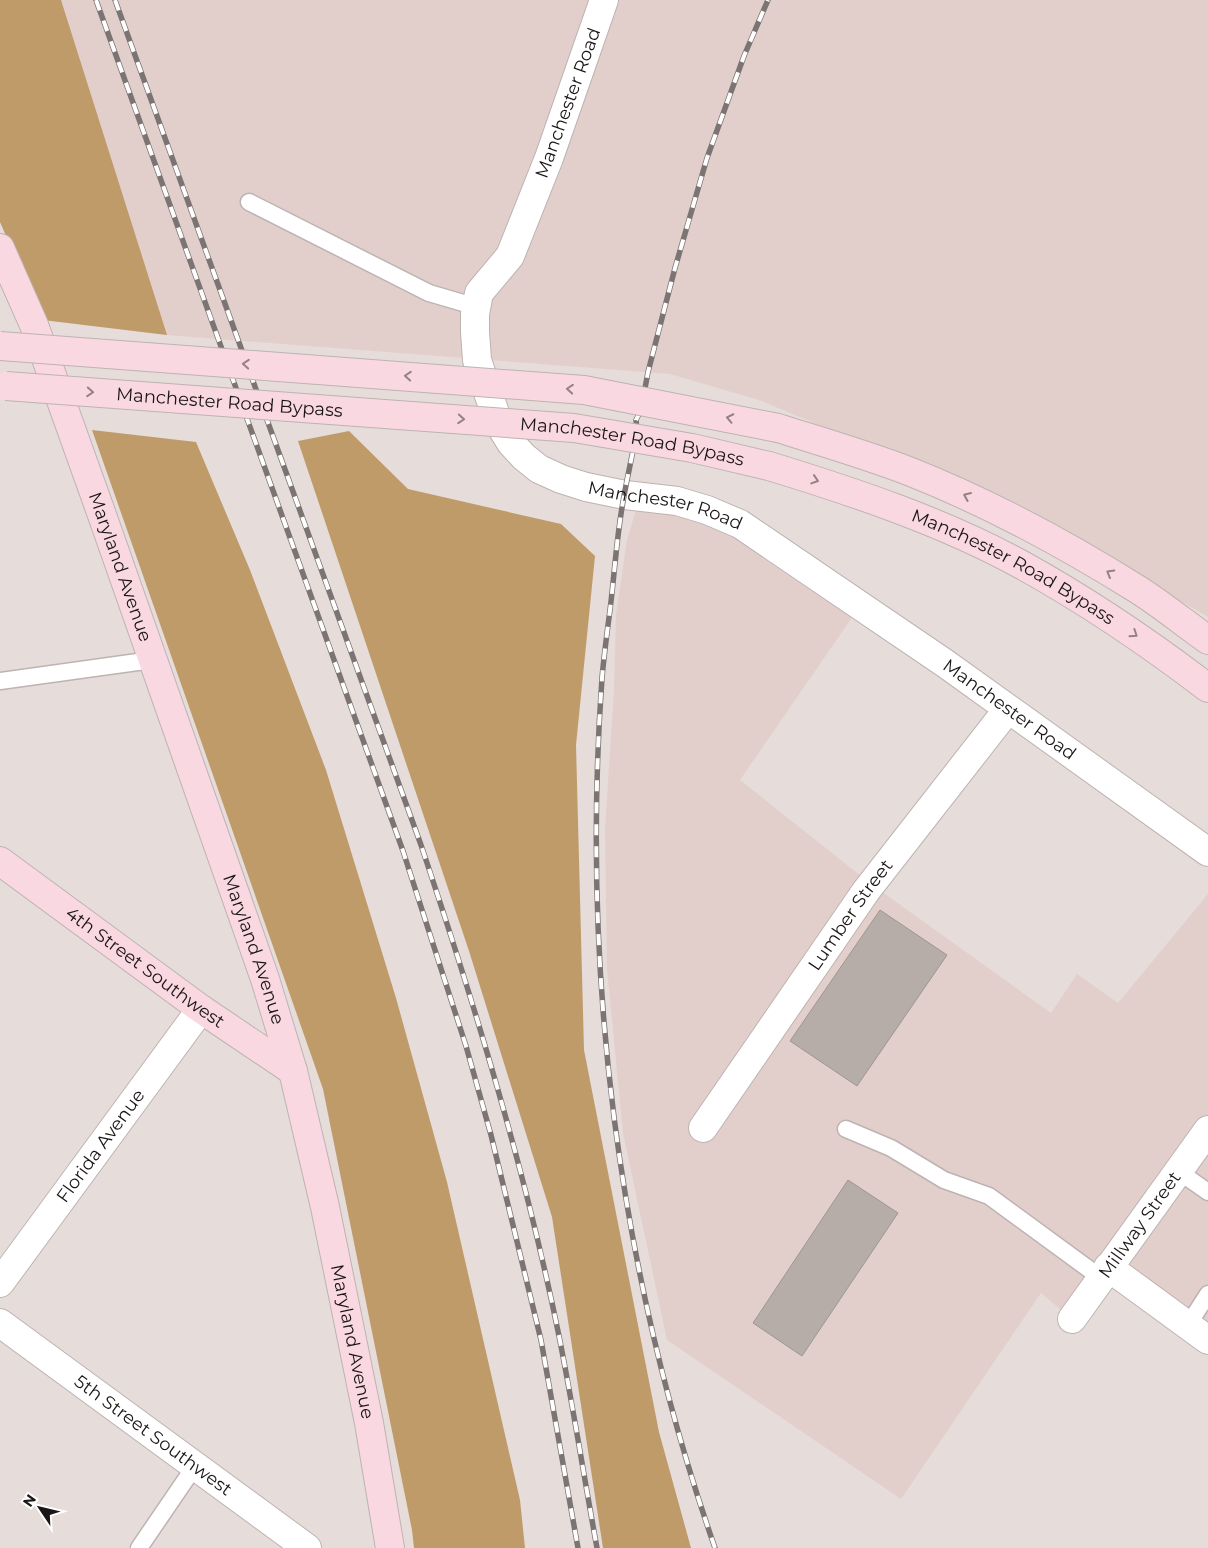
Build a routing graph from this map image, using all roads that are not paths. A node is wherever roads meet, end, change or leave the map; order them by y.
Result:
1 (604, 0) edge
2 (249, 202) dead end
3 (0, 248) edge
4 (477, 307) junction
5 (0, 346) edge
6 (3, 385) edge
7 (1208, 640) edge
8 (152, 660) junction
9 (0, 681) edge
10 (1208, 688) edge
11 (1008, 709) junction
12 (1208, 852) edge
13 (0, 861) edge
14 (201, 1009) junction
15 (293, 1071) junction
16 (703, 1128) dead end
17 (846, 1129) dead end
18 (1208, 1130) edge
19 (1178, 1171) junction
20 (1208, 1192) edge
21 (1105, 1272) junction
22 (0, 1283) edge
23 (1208, 1294) edge
24 (1072, 1319) dead end
25 (0, 1323) edge
26 (1198, 1332) edge
27 (195, 1466) junction
28 (139, 1548) edge
29 (307, 1548) edge
30 (390, 1548) edge

1 - 4 street, Manchester Road
2 - 4 lane
3 - 8 main road, Maryland Avenue
4 - 11 street, Manchester Road
7 -> 5 main road, bridge
6 -> 10 main road, Manchester Road Bypass, bridge
8 - 9 lane
8 - 15 main road, Maryland Avenue
11 - 12 street, Manchester Road
11 - 16 street, Lumber Street
13 - 14 main road, 4th Street Southwest
14 - 15 main road, 4th Street Southwest
14 - 22 street, Florida Avenue
15 - 30 main road, Maryland Avenue
17 - 21 lane
18 - 19 street, Millway Street
19 - 20 lane
19 - 21 street, Millway Street
21 - 24 street, Millway Street
21 - 26 street
23 - 26 lane
25 - 27 street, 5th Street Southwest
27 - 28 lane
27 - 29 street, 5th Street Southwest

